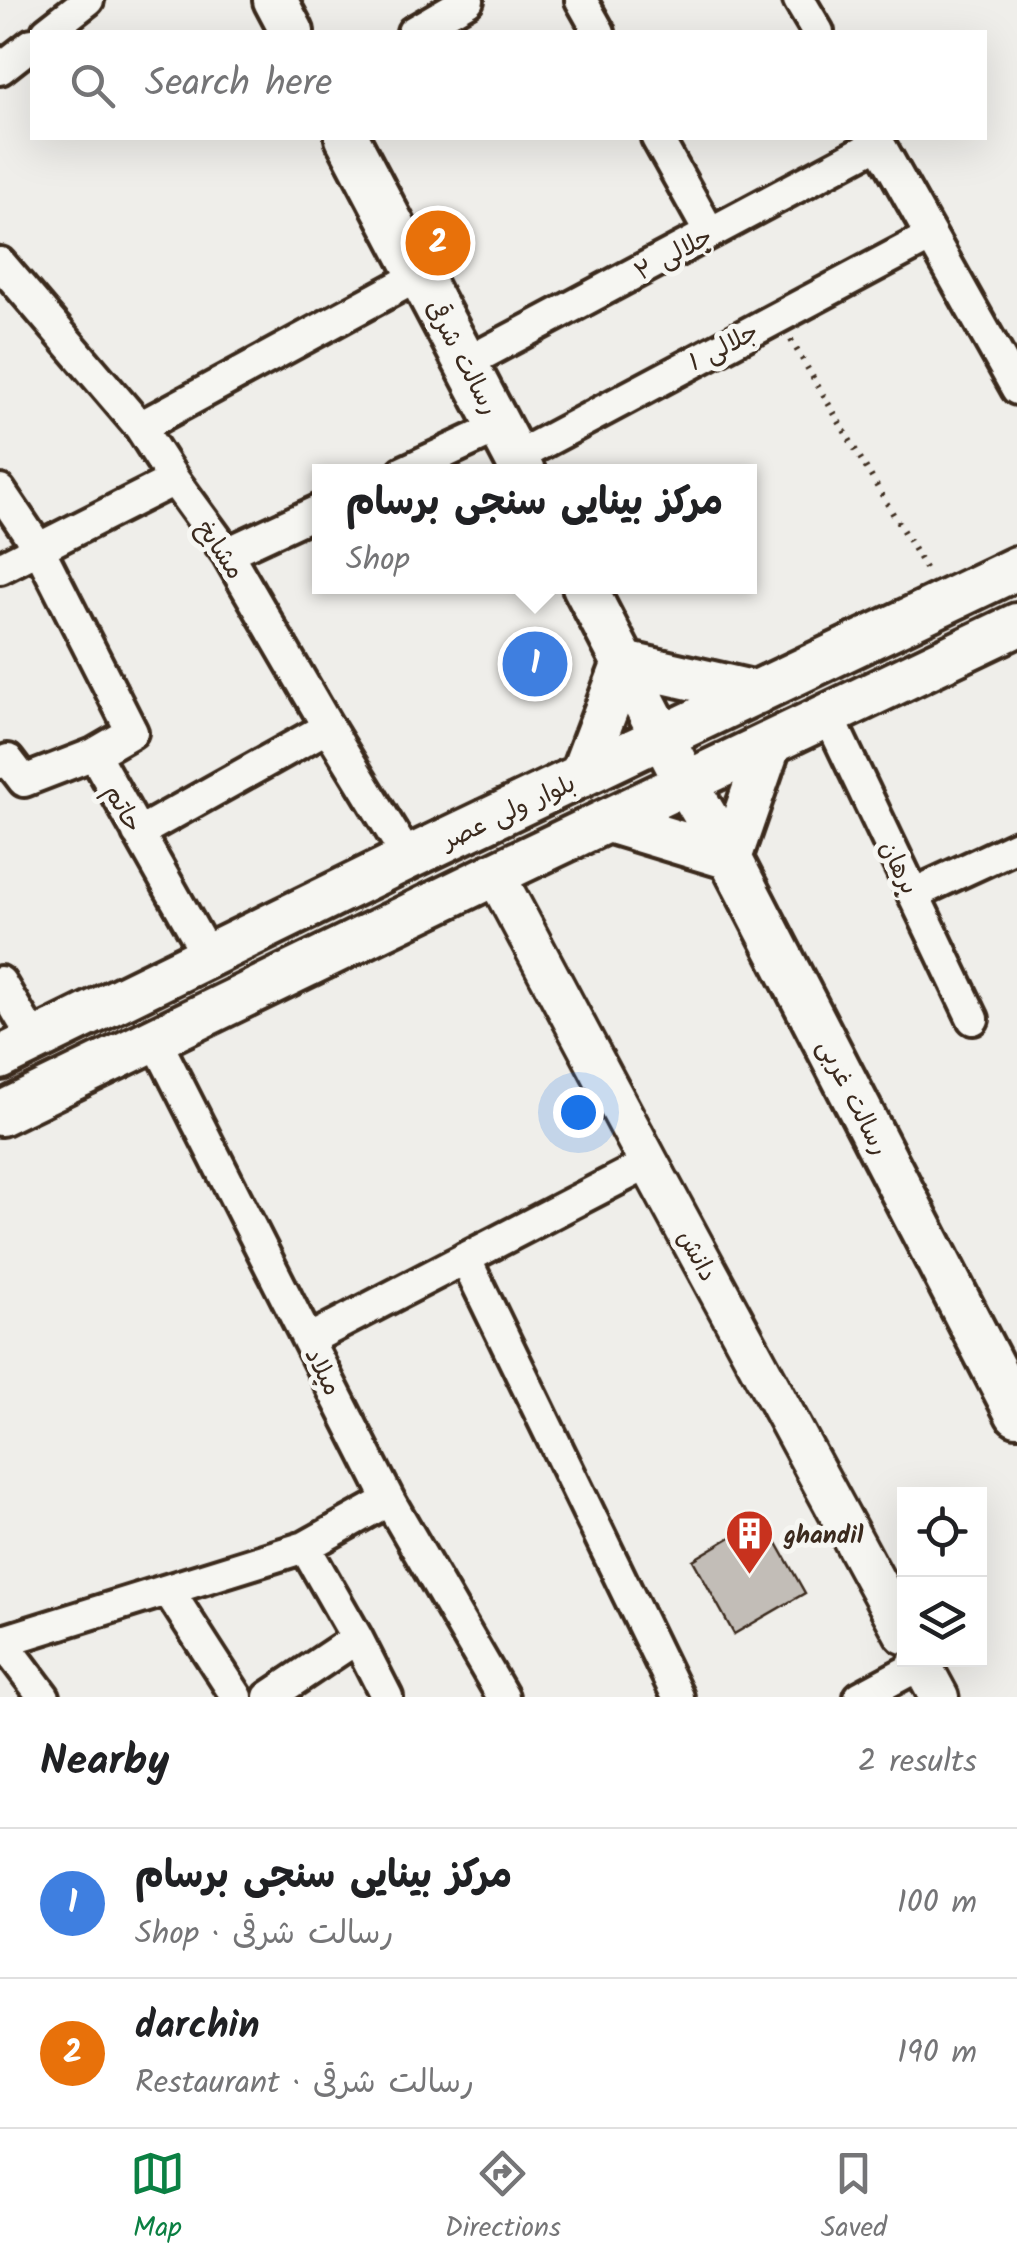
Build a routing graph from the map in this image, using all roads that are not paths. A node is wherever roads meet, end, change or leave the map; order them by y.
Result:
1 (88, 0) edge
2 (274, 0) edge
3 (468, 0) edge
4 (580, 0) edge
5 (800, 0) edge
6 (50, 30) edge
7 (291, 30) edge
8 (416, 30) edge
9 (598, 30) edge
10 (817, 30) edge
11 (30, 46) edge
12 (0, 69) edge
13 (348, 140) edge
14 (658, 140) edge
15 (878, 140) edge
16 (710, 233) junction
17 (931, 236) junction
18 (0, 263) edge
19 (420, 275) junction
20 (466, 364) junction
21 (1017, 388) edge
22 (140, 427) junction
23 (513, 452) edge
24 (447, 464) edge
25 (174, 480) junction
26 (0, 491) edge
27 (312, 514) edge
28 (39, 549) junction
29 (227, 553) junction
30 (0, 568) edge
31 (1017, 568) edge
32 (588, 594) edge
33 (1014, 637) edge
34 (624, 663) junction
35 (756, 693) junction
36 (828, 715) junction
37 (328, 727) junction
38 (664, 737) junction
39 (770, 743) junction
40 (94, 754) junction
41 (0, 764) edge
42 (580, 776) junction
43 (686, 782) junction
44 (608, 822) junction
45 (138, 834) junction
46 (1017, 846) edge
47 (408, 858) junction
48 (730, 858) junction
49 (495, 874) junction
50 (913, 894) junction
51 (208, 956) junction
52 (0, 982) edge
53 (972, 1018) dead end
54 (155, 1039) junction
55 (18, 1049) edge
56 (0, 1114) edge
57 (648, 1164) junction
58 (465, 1258) junction
59 (308, 1340) junction
60 (1017, 1414) edge
61 (389, 1500) junction
62 (305, 1547) junction
63 (168, 1590) junction
64 (897, 1620) edge
65 (357, 1638) junction
66 (1, 1642) edge
67 (915, 1667) edge
68 (44, 1697) edge
69 (237, 1697) edge
70 (269, 1697) edge
71 (388, 1697) edge
72 (502, 1697) edge
73 (678, 1697) edge
74 (860, 1697) edge

1 - 6 street
2 - 7 main road
3 - 8 street
4 - 9 street
5 - 10 street
11 - 12 street
13 - 19 main road, رسالت شرقی
14 - 16 street
15 - 16 street, جلالی ۲
15 - 17 street
16 - 20 street, جلالی ۲
17 - 21 street
17 - 23 street, جلالی 1
18 - 22 street, مشایخ
19 - 20 main road, رسالت شرقی
19 - 22 street
20 - 23 main road, رسالت شرقی
22 - 25 street, مشایخ
23 - 24 street, جلالی 1
25 - 28 street
25 - 29 street, مشایخ
26 - 28 street
27 - 29 street
28 - 30 street
28 - 40 street
29 - 37 street, مشایخ
31 - 35 main road, بلوار ولی عصر
32 - 34 main road
33 - 36 main road, بلوار ولی عصر
34 - 35 main road
34 - 38 main road
34 - 42 main road
35 - 38 main road, بلوار ولی عصر
36 - 39 main road, بلوار ولی عصر
36 - 50 street, برهان
37 - 45 street
37 - 47 street, مشایخ
38 - 42 main road, بلوار ولی عصر
38 - 43 main road, رسالت غربی
39 - 43 main road, بلوار ولی عصر
39 - 48 main road
40 - 41 street, حاتم
40 - 45 street, حاتم
42 - 47 main road, بلوار ولی عصر
43 - 44 main road, بلوار ولی عصر
43 - 48 main road, رسالت غربی
44 - 48 main road
44 - 49 main road, بلوار ولی عصر
45 - 51 street, حاتم
46 - 50 street
47 - 51 main road, بلوار ولی عصر
48 - 60 main road, رسالت غربی
49 - 54 main road, بلوار ولی عصر
49 - 57 street, دانش
50 - 53 street, برهان
51 - 55 main road, بلوار ولی عصر
52 - 55 street
54 - 56 main road, بلوار ولی عصر
54 - 59 street, میلاد
57 - 58 street
57 - 64 street, دانش
58 - 59 street
58 - 73 street
59 - 61 street, میلاد
61 - 62 street
61 - 72 street, میلاد
62 - 63 street
62 - 65 street
63 - 66 street
63 - 69 street
65 - 70 street
65 - 71 street
66 - 68 street
67 - 74 street

